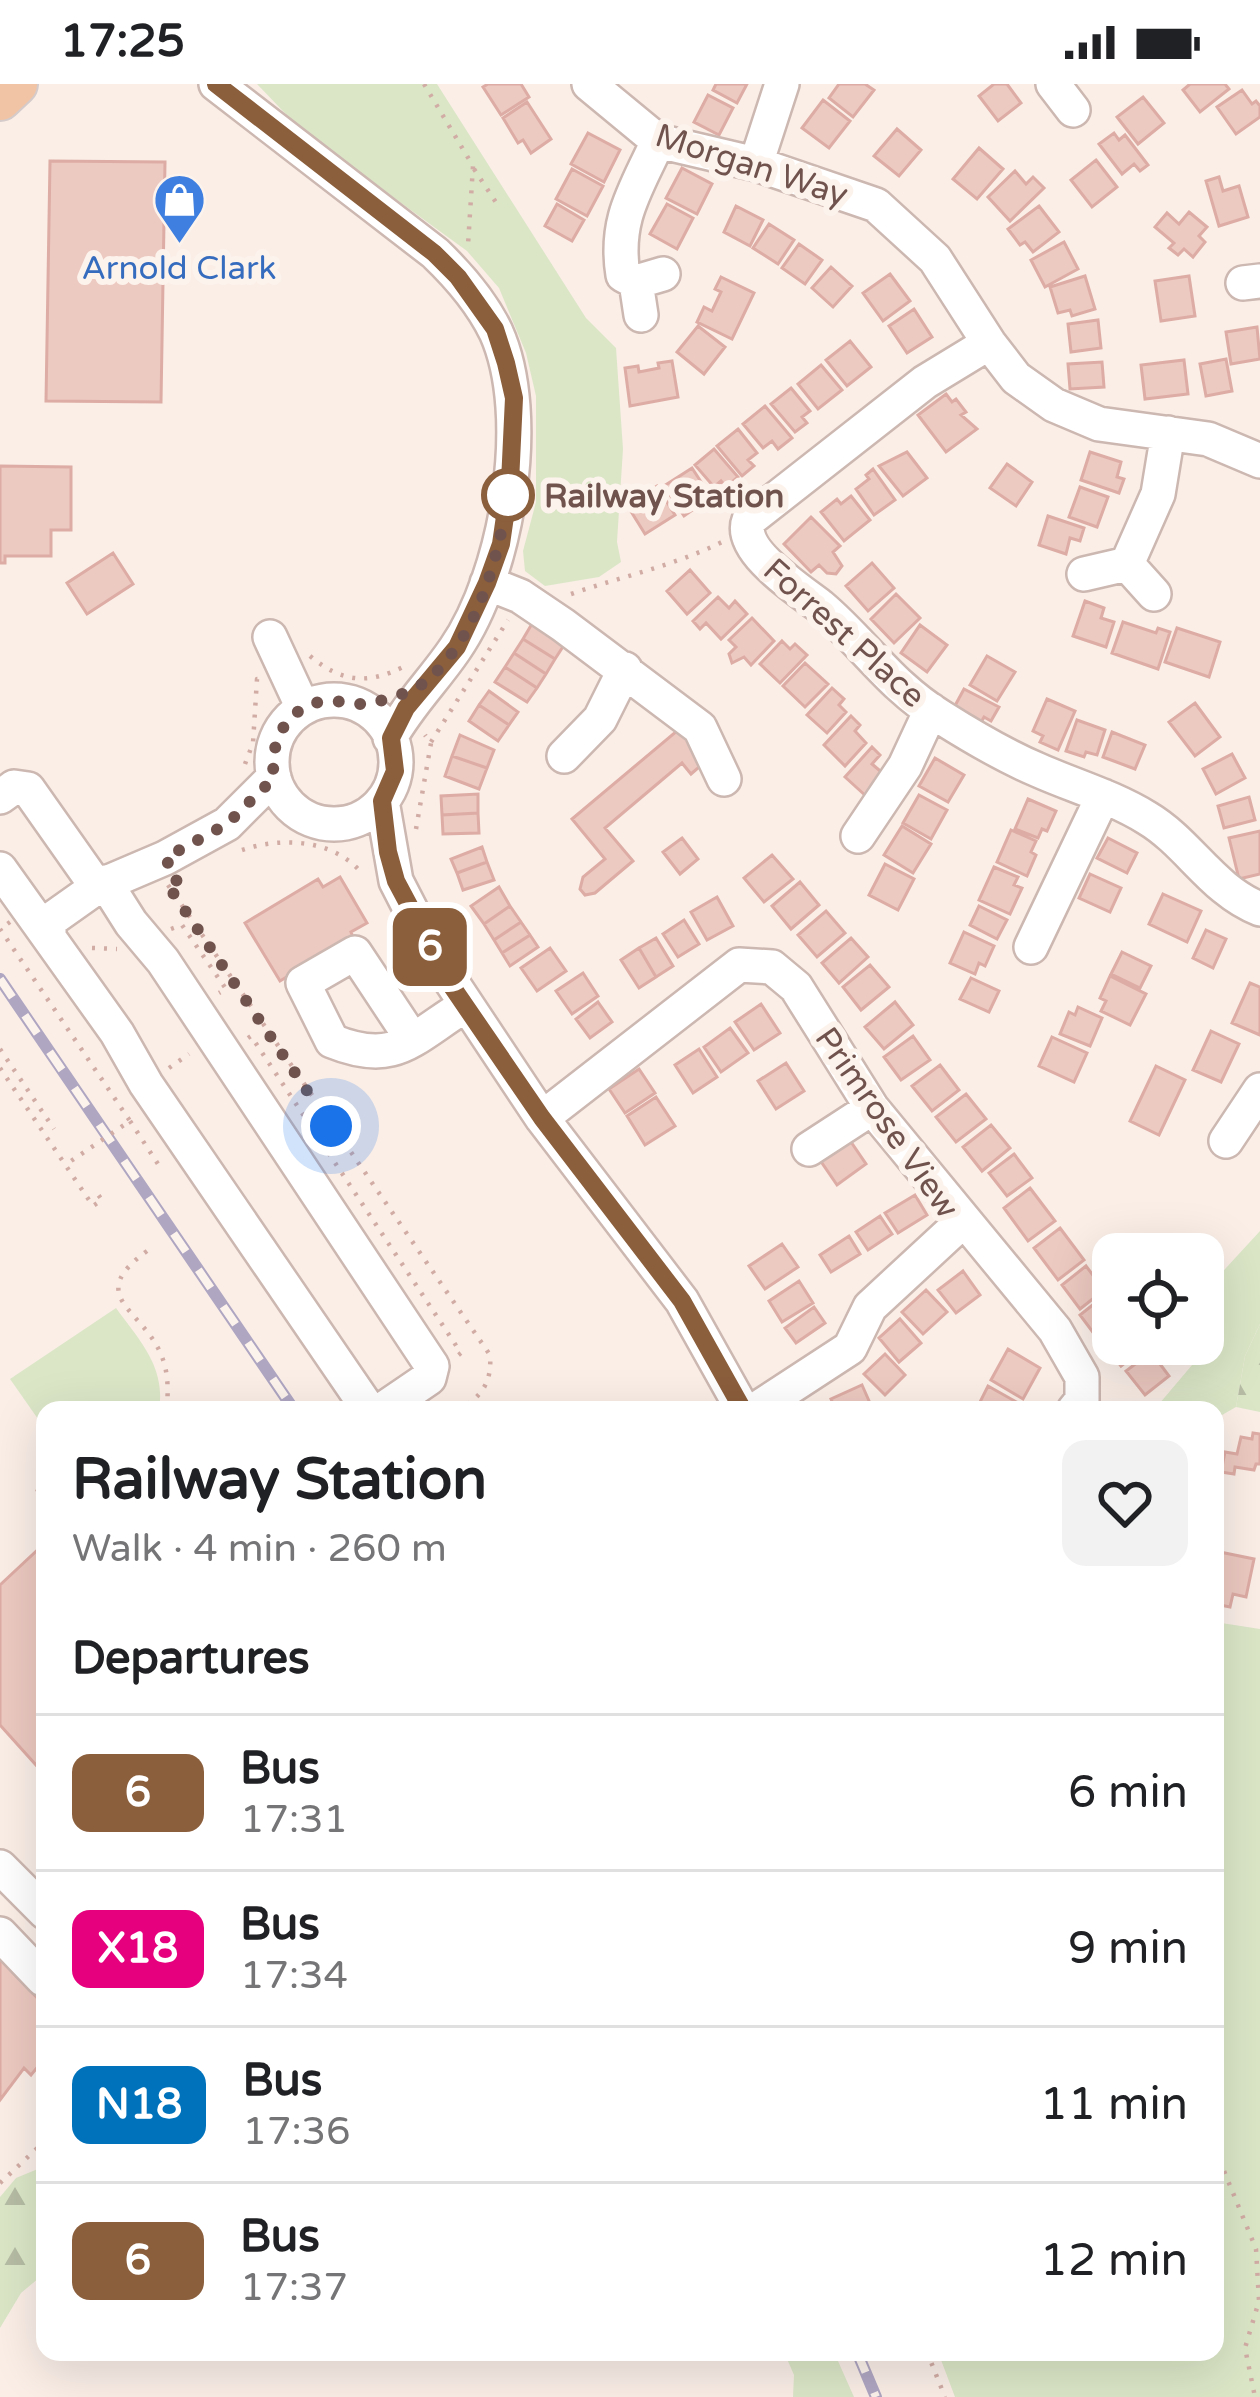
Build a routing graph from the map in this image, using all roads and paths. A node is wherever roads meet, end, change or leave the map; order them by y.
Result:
1 (424, 84) edge
2 (589, 84) edge
3 (782, 84) edge
4 (222, 86) edge
5 (658, 140) junction
6 (755, 164) junction
7 (473, 166) junction
8 (497, 204) dead end
9 (452, 270) junction
10 (647, 290) dead end
11 (989, 343) junction
12 (1168, 433) junction
13 (1260, 461) edge
14 (745, 531) junction
15 (1127, 564) junction
16 (1084, 574) dead end
17 (487, 583) junction
18 (1154, 594) dead end
19 (569, 595) dead end
20 (520, 596) junction
21 (270, 637) dead end
22 (625, 669) junction
23 (421, 671) junction
24 (287, 675) junction
25 (358, 705) junction
26 (303, 708) junction
27 (932, 710) junction
28 (391, 738) junction
29 (430, 743) dead end
30 (564, 756) dead end
31 (258, 776) junction
32 (724, 779) dead end
33 (1103, 796) junction
34 (0, 797) edge
35 (382, 801) junction
36 (301, 815) junction
37 (338, 824) junction
38 (858, 836) dead end
39 (229, 839) junction
40 (0, 869) edge
41 (171, 869) junction
42 (359, 870) dead end
43 (396, 881) junction
44 (101, 884) junction
45 (1260, 909) edge
46 (10, 922) dead end
47 (54, 943) junction
48 (148, 944) junction
49 (1030, 947) dead end
50 (466, 1005) junction
51 (213, 1038) junction
52 (412, 1039) dead end
53 (0, 1049) edge
54 (0, 1068) edge
55 (146, 1084) junction
56 (1260, 1090) edge
57 (872, 1108) junction
58 (542, 1118) junction
59 (54, 1130) dead end
60 (1226, 1142) dead end
61 (808, 1149) dead end
62 (65, 1165) junction
63 (94, 1189) dead end
64 (964, 1220) junction
65 (146, 1251) dead end
66 (168, 1401) edge
67 (363, 1401) edge
68 (395, 1401) edge
69 (473, 1401) edge
70 (738, 1401) edge
71 (769, 1401) edge
72 (1081, 1401) edge
73 (0, 1934) edge
74 (36, 1972) edge
75 (36, 2149) edge
76 (1224, 2171) edge
77 (0, 2183) edge
78 (931, 2361) edge
79 (945, 2397) edge
80 (1256, 2397) edge

1 - 7 path
2 - 5 street, Morgan Way
3 - 6 street
4 - 9 street
5 - 6 street, Morgan Way
5 - 10 street
6 - 11 street, Morgan Way
7 - 8 path
7 - 9 path
9 - 17 street
11 - 12 street, Morgan Way
11 - 14 street, Forrest Place
12 - 13 street, Morgan Way
12 - 15 street
14 - 19 path
14 - 27 street, Forrest Place
15 - 16 street
15 - 18 street
17 - 20 street
17 - 23 street
20 - 22 street
20 - 29 path
21 - 24 street
22 - 30 street
22 - 32 street
23 - 24 path
23 - 25 street
23 - 28 street
24 - 26 street
24 - 31 path
25 - 26 street
25 - 28 street
26 - 31 street
27 - 33 street, Forrest Place
27 - 38 street
28 - 35 street
31 - 36 street
31 - 39 street
33 - 45 street, Forrest Place
33 - 49 street
34 - 44 street
35 - 37 street
35 - 43 street
36 - 37 street
36 - 39 street
37 - 43 street
39 - 41 street
39 - 42 path
40 - 47 street
41 - 44 street
41 - 48 street
41 - 69 path
43 - 50 street
44 - 47 street
44 - 48 street
46 - 62 path, bridge
47 - 48 path
47 - 55 street
48 - 51 street
50 - 52 street
50 - 58 street
51 - 55 path
51 - 68 street
53 - 59 path
54 - 62 path
55 - 67 street
56 - 60 street
57 - 58 street, Primrose View
57 - 61 street
57 - 64 street, Primrose View
58 - 70 street
62 - 63 path
64 - 71 street, Primrose View
64 - 72 street
65 - 66 path
73 - 74 street
75 - 77 path
76 - 80 path
78 - 79 path

